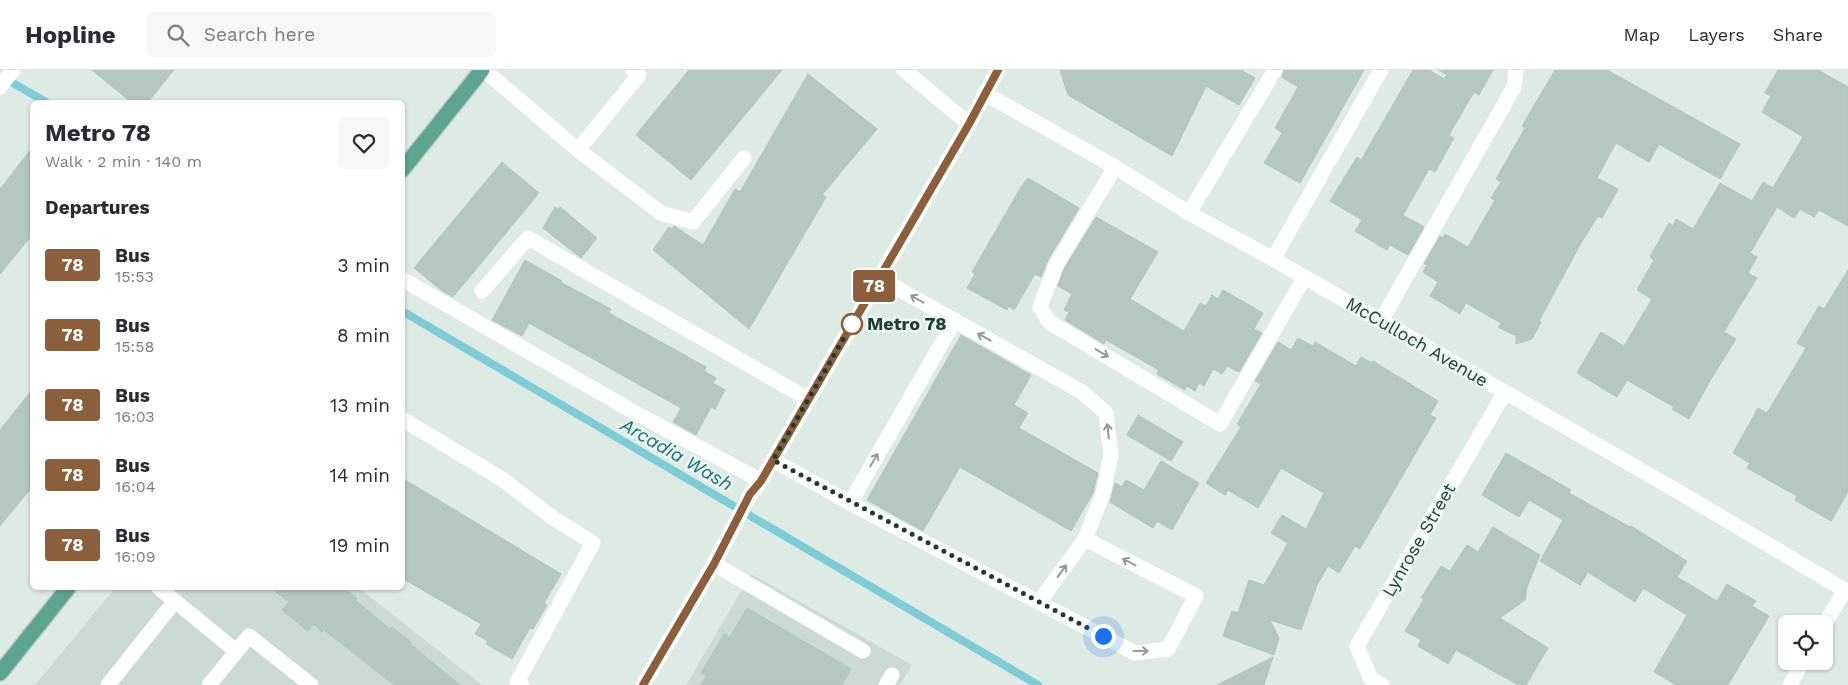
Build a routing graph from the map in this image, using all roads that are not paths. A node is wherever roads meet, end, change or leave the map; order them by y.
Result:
1 (13, 70) edge
2 (483, 70) edge
3 (633, 70) edge
4 (904, 70) edge
5 (998, 70) edge
6 (1275, 70) edge
7 (1381, 70) edge
8 (1516, 70) edge
9 (0, 87) edge
10 (984, 93) junction
11 (969, 124) junction
12 (578, 150) junction
13 (744, 158) dead end
14 (405, 166) edge
15 (1115, 167) junction
16 (1189, 213) junction
17 (1273, 259) junction
18 (879, 278) junction
19 (1304, 278) junction
20 (405, 281) edge
21 (482, 291) dead end
22 (955, 320) junction
23 (1381, 321) junction
24 (1505, 392) junction
25 (808, 399) junction
26 (405, 421) edge
27 (773, 460) junction
28 (761, 481) junction
29 (850, 503) junction
30 (1085, 539) junction
31 (714, 564) junction
32 (66, 590) edge
33 (161, 590) edge
34 (1846, 591) edge
35 (175, 601) junction
36 (1039, 602) junction
37 (1830, 615) edge
38 (236, 651) junction
39 (863, 651) dead end
40 (1798, 670) edge
41 (0, 673) edge
42 (108, 685) edge
43 (209, 685) edge
44 (311, 685) edge
45 (522, 685) edge
46 (643, 685) edge
47 (1382, 685) edge
48 (1790, 685) edge

1 - 9 street
2 - 12 street
2 - 14 main road
3 - 12 street
4 - 11 street
5 - 10 street
6 - 16 street
7 - 17 street
8 - 23 street
10 - 11 street
10 - 15 street, McCulloch Avenue
11 - 18 street
12 - 13 street
15 - 16 street, McCulloch Avenue
15 -> 19 street
16 - 17 street, McCulloch Avenue
17 - 19 street, McCulloch Avenue
22 -> 18 street
18 - 25 street
19 - 23 street, McCulloch Avenue
20 - 28 street
21 - 25 street
29 -> 22 street
30 -> 22 street
23 - 24 street, McCulloch Avenue
24 - 34 street, McCulloch Avenue
24 - 47 street, Lynrose Street
25 - 27 street
26 - 45 street
27 - 28 street
27 - 29 street
28 - 31 street
29 - 36 street
36 -> 30 street
36 -> 30 street
31 - 39 street
31 - 46 street
32 - 41 main road
33 - 35 street
34 - 37 street
35 - 38 street
35 - 42 street
38 - 43 street
38 - 44 street
40 - 48 street

